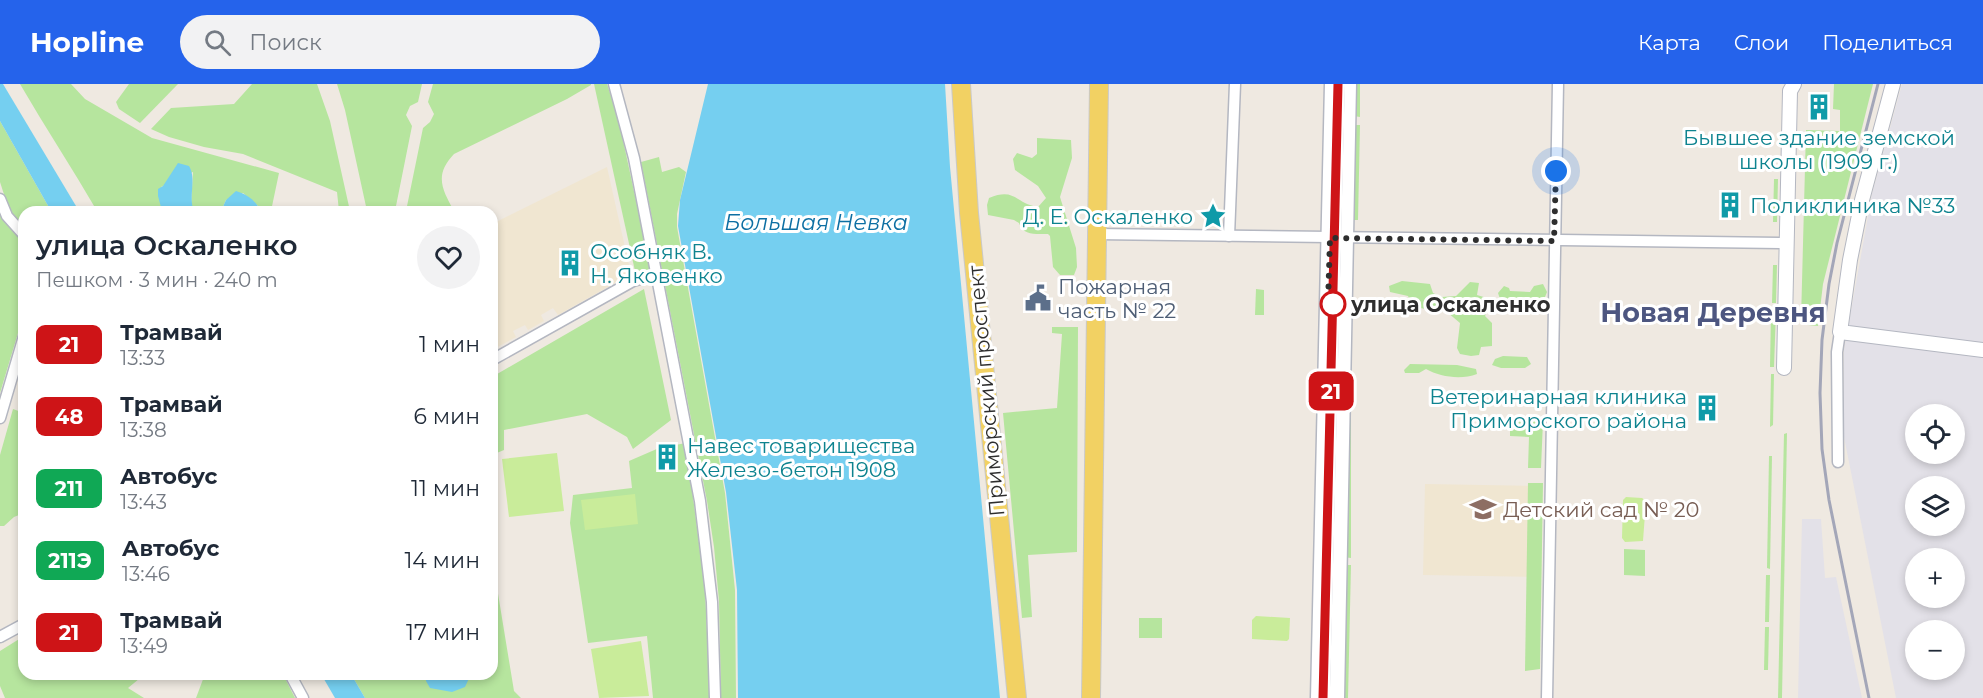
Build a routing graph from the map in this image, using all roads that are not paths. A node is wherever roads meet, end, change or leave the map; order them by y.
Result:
1 (614, 84) edge
2 (961, 84) edge
3 (1099, 84) edge
4 (1235, 84) edge
5 (1333, 84) edge
6 (1348, 84) edge
7 (1558, 84) edge
8 (1893, 84) edge
9 (1790, 86) edge
10 (0, 199) edge
11 (18, 228) edge
12 (1096, 234) junction
13 (1229, 236) junction
14 (1337, 238) junction
15 (1554, 241) junction
16 (1786, 243) junction
17 (656, 275) junction
18 (1840, 332) junction
19 (1983, 350) edge
20 (18, 356) edge
21 (498, 357) edge
22 (1784, 368) dead end
23 (0, 418) edge
24 (1838, 462) dead end
25 (18, 627) edge
26 (0, 637) edge
27 (293, 680) edge
28 (303, 698) edge
29 (715, 698) edge
30 (1017, 698) edge
31 (1091, 698) edge
32 (1319, 698) edge
33 (1336, 698) edge
34 (1547, 698) edge

1 - 17 street
2 - 30 main road, Приморский проспект
3 - 12 main road
4 - 13 street
5 - 14 main road
6 - 14 main road
7 - 15 street
8 - 18 street
9 - 16 street
10 - 11 street
12 - 13 street
12 - 31 main road
13 - 14 street
14 - 15 street
14 - 32 main road
14 - 33 main road
15 - 16 street
15 - 34 street
16 - 22 street
17 - 21 street
17 - 29 street
18 - 19 street
18 - 24 street
20 - 23 street
25 - 26 street
27 - 28 street

